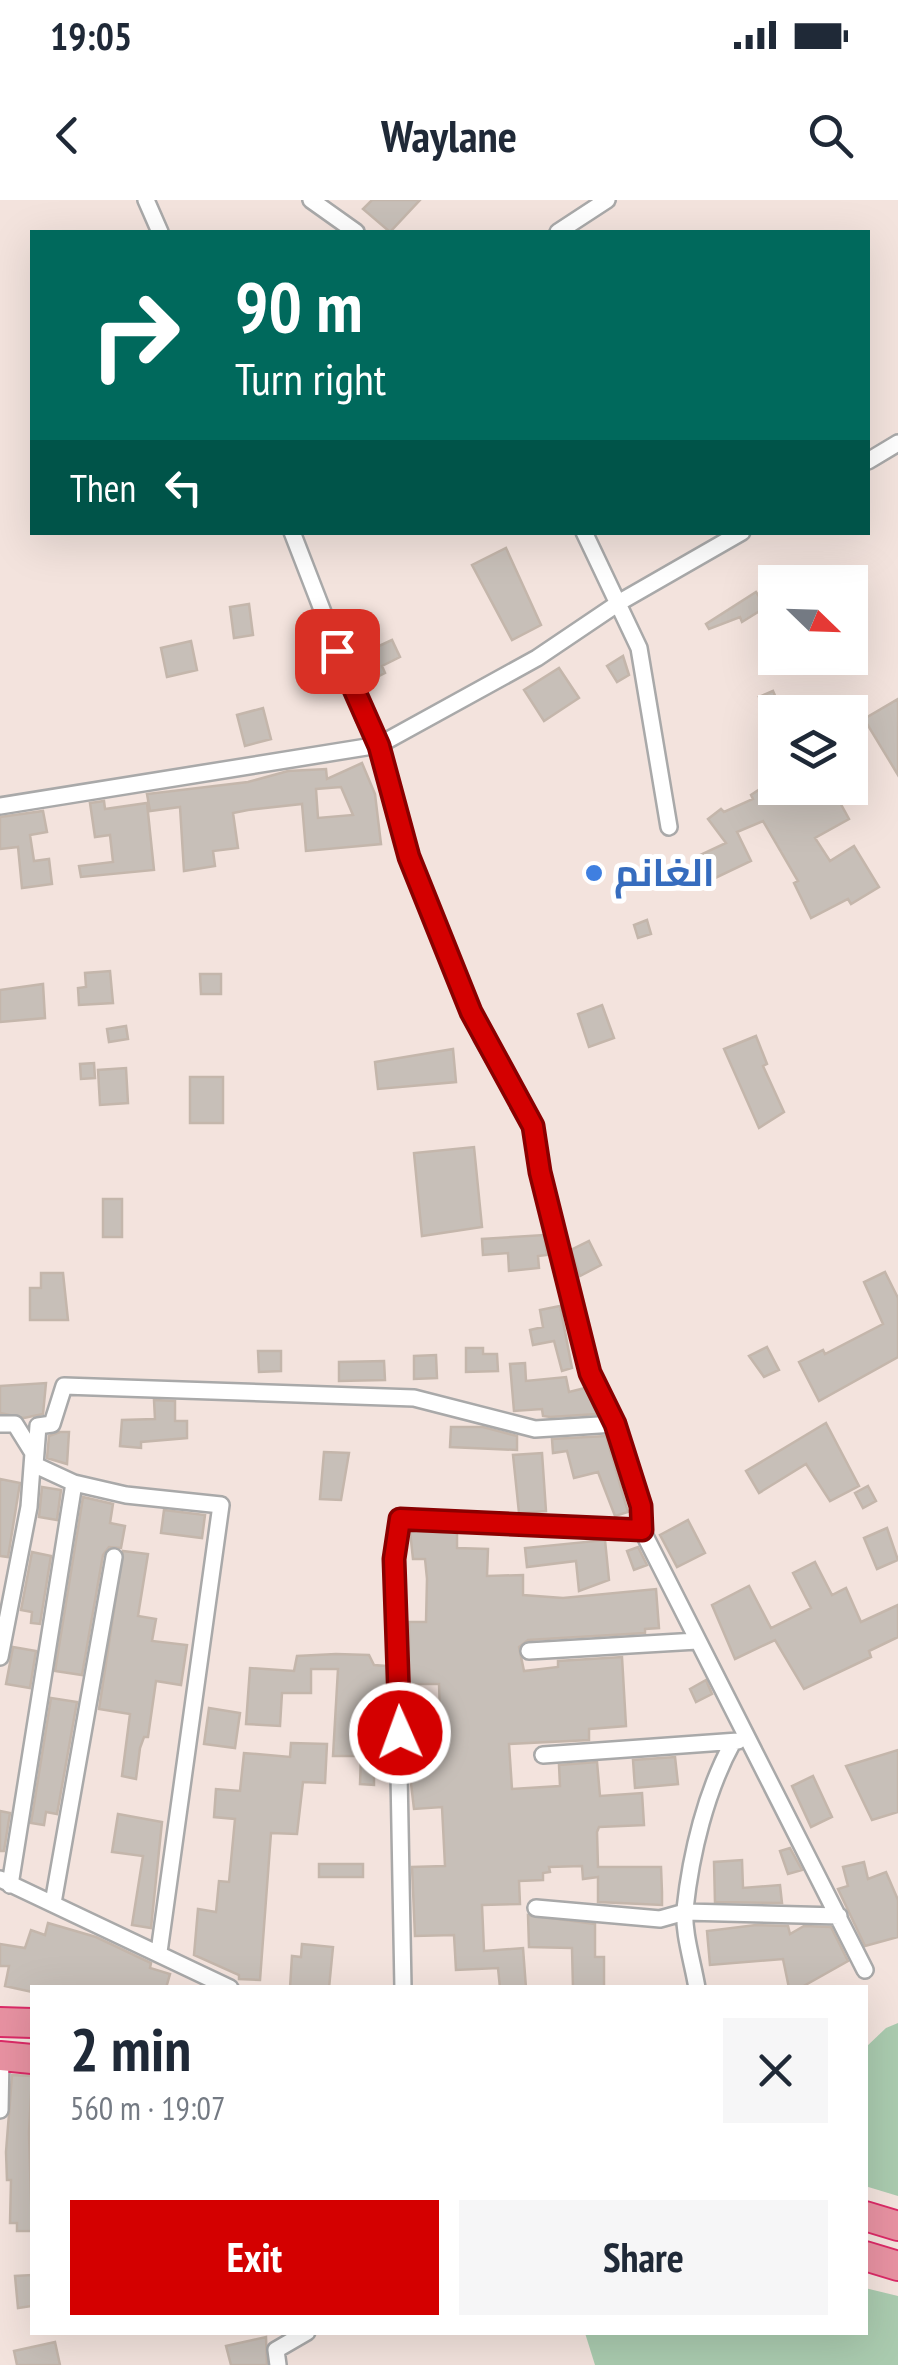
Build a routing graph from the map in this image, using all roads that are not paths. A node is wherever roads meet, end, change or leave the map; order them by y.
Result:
1 (146, 200) edge
2 (311, 200) edge
3 (607, 200) edge
4 (159, 230) edge
5 (353, 230) edge
6 (561, 230) edge
7 (898, 443) edge
8 (870, 460) edge
9 (293, 535) edge
10 (586, 535) edge
11 (737, 535) edge
12 (620, 602) junction
13 (379, 746) junction
14 (0, 806) edge
15 (669, 827) dead end
16 (0, 1424) edge
17 (615, 1424) junction
18 (74, 1484) junction
19 (642, 1530) junction
20 (114, 1557) dead end
21 (697, 1641) junction
22 (528, 1651) dead end
23 (0, 1657) edge
24 (752, 1740) junction
25 (733, 1742) junction
26 (543, 1755) dead end
27 (5, 1882) edge
28 (52, 1903) junction
29 (536, 1908) dead end
30 (685, 1912) junction
31 (840, 1916) junction
32 (159, 1952) junction
33 (865, 1970) dead end
34 (224, 1985) edge
35 (403, 1985) edge
36 (696, 1985) edge
37 (0, 2022) edge
38 (30, 2023) edge
39 (0, 2056) edge
40 (30, 2059) edge
41 (0, 2110) edge
42 (868, 2217) edge
43 (898, 2226) edge
44 (868, 2257) edge
45 (898, 2266) edge
46 (301, 2335) edge
47 (278, 2365) edge

1 - 4 street
2 - 5 street
3 - 6 street
7 - 8 street
9 - 13 street
10 - 12 street
11 - 12 street
12 - 13 street
12 - 15 street
13 - 14 street
13 - 17 street
16 - 23 street
17 - 18 street
17 - 19 street
18 - 27 street
18 - 32 street
19 - 21 street
19 - 35 street
20 - 28 street
21 - 22 street
21 - 24 street
24 - 25 street
24 - 31 street
25 - 26 street
25 - 30 street
27 - 28 street
28 - 32 street
29 - 30 street
30 - 31 street
30 - 36 street
31 - 33 street
32 - 34 street
37 - 38 highway
39 - 40 highway
39 - 41 street
42 - 43 highway
44 - 45 highway
46 - 47 street

